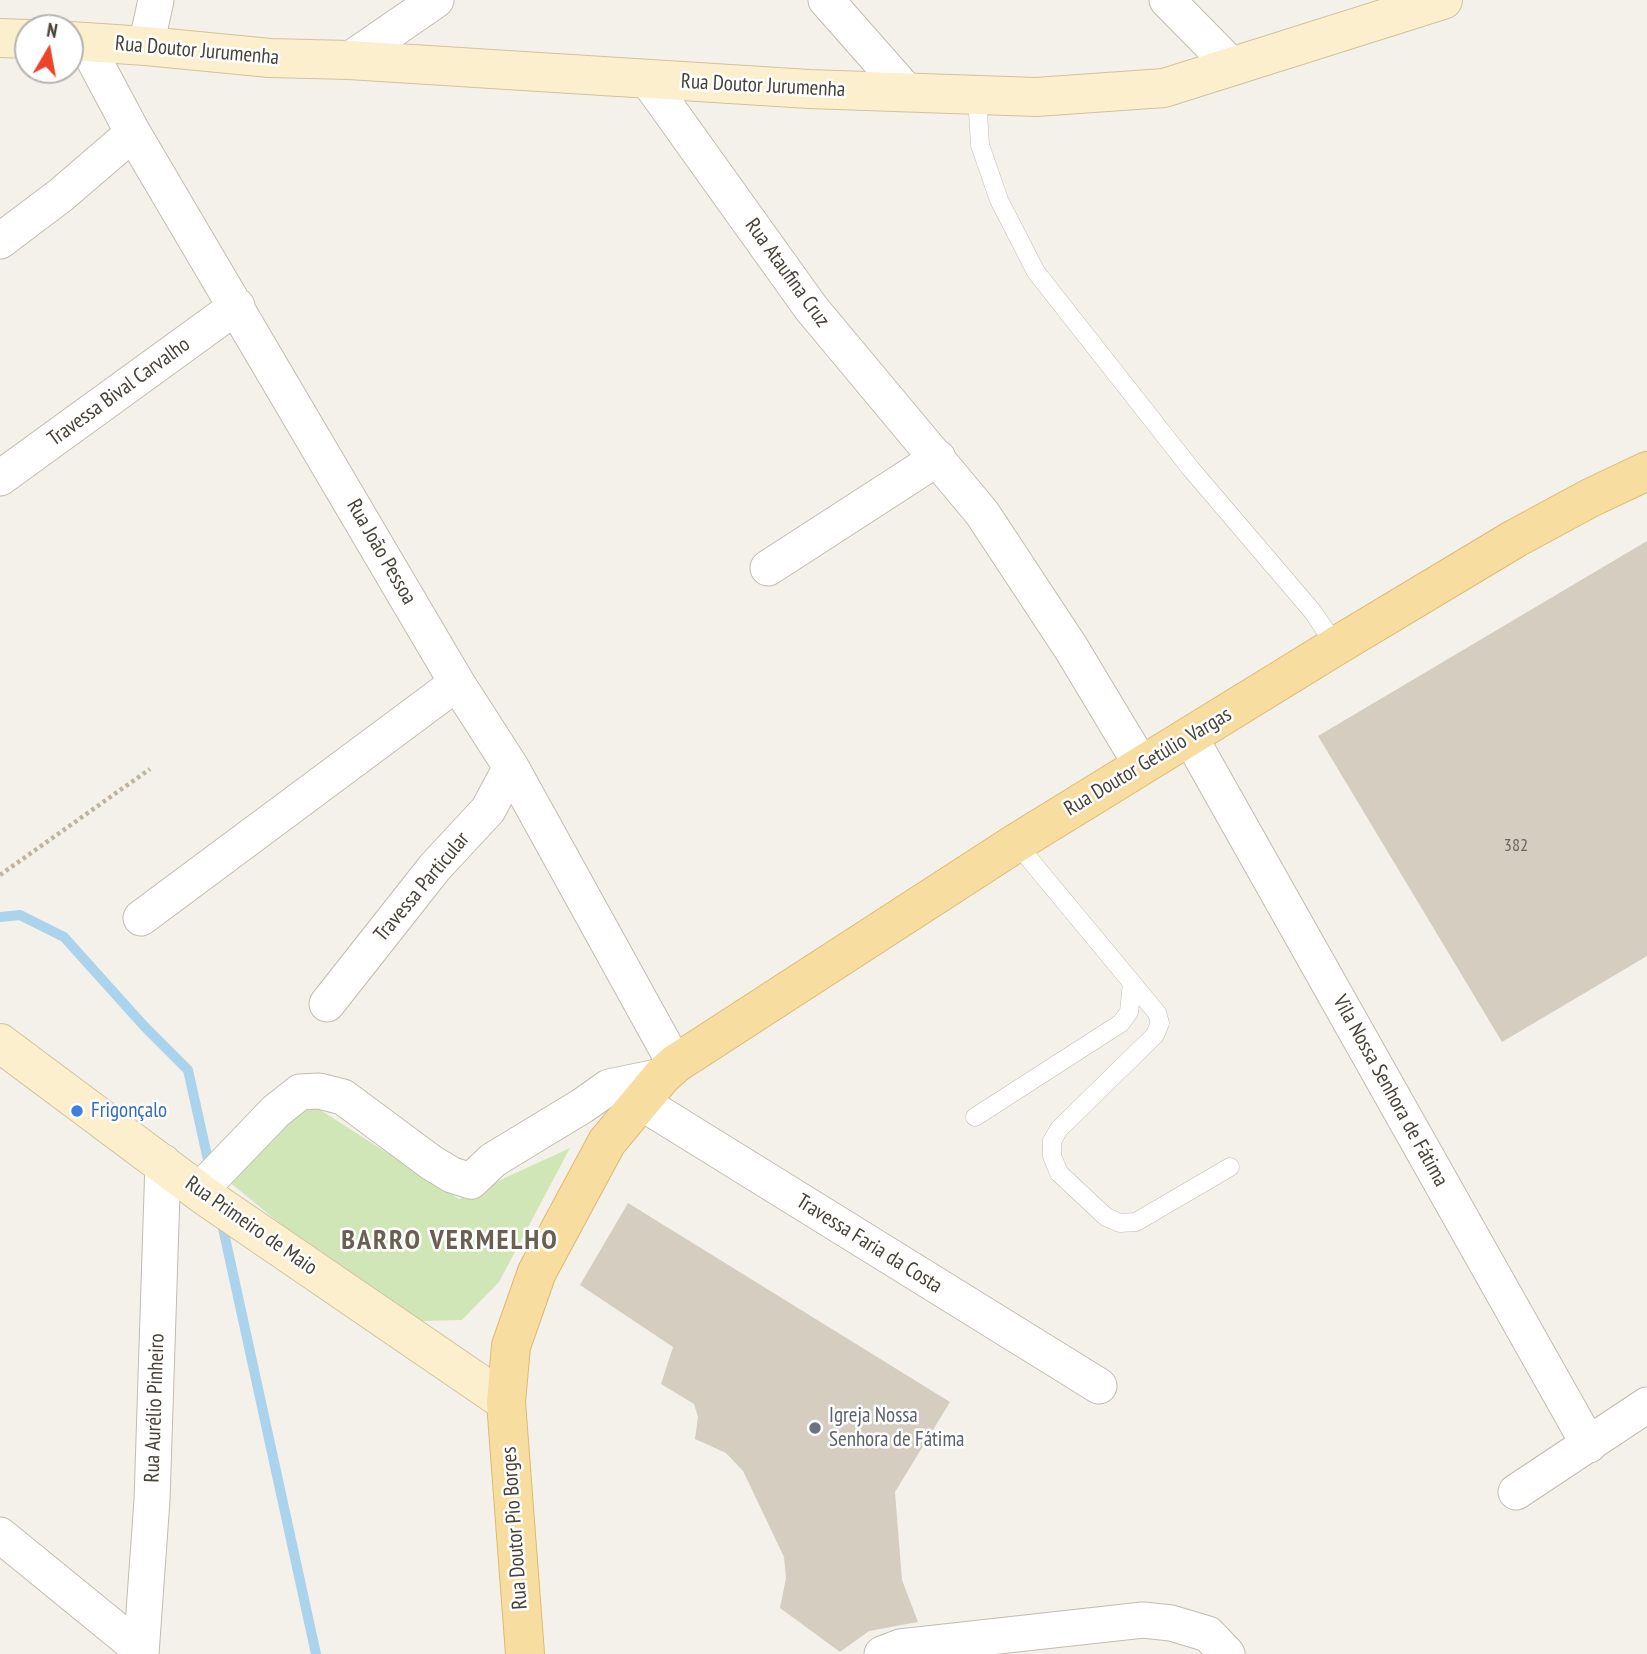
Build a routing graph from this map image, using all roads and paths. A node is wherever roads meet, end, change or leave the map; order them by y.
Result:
1 (156, 0) edge
2 (436, 0) edge
3 (827, 0) edge
4 (1167, 0) edge
5 (1443, 0) edge
6 (84, 42) edge
7 (146, 46) junction
8 (84, 52) edge
9 (349, 60) junction
10 (1233, 67) junction
11 (647, 79) junction
12 (908, 93) junction
13 (977, 96) junction
14 (133, 133) junction
15 (0, 241) edge
16 (237, 306) junction
17 (938, 458) junction
18 (1647, 471) edge
19 (0, 478) edge
20 (768, 568) dead end
21 (1336, 646) junction
22 (457, 683) junction
23 (1190, 737) junction
24 (1142, 766) junction
25 (511, 767) junction
26 (150, 769) dead end
27 (1016, 843) junction
28 (0, 875) edge
29 (141, 918) dead end
30 (1132, 983) junction
31 (327, 1004) dead end
32 (0, 1043) edge
33 (659, 1080) junction
34 (975, 1117) dead end
35 (163, 1163) junction
36 (1230, 1167) dead end
37 (212, 1190) junction
38 (1099, 1386) dead end
39 (506, 1402) junction
40 (1647, 1405) edge
41 (1589, 1445) junction
42 (1516, 1492) dead end
43 (0, 1535) edge
44 (141, 1652) edge
45 (525, 1654) edge
46 (883, 1654) edge
47 (1227, 1654) edge

1 - 7 street
2 - 9 street
3 - 12 street
4 - 10 street
5 - 10 main road, Rua Doutor Jurumenha
6 - 7 main road, Rua Doutor Jurumenha
7 - 9 main road, Rua Doutor Jurumenha
8 - 14 street, Rua João Pessoa
9 - 11 main road, Rua Doutor Jurumenha
10 - 13 main road, Rua Doutor Jurumenha
11 - 12 main road, Rua Doutor Jurumenha
11 - 17 street, Rua Ataufina Cruz
12 - 13 main road, Rua Doutor Jurumenha
13 - 21 lane
14 - 15 street
14 - 16 street, Rua João Pessoa
16 - 19 street, Travessa Bival Carvalho
16 - 22 street, Rua João Pessoa
17 - 20 street
17 - 24 street, Rua Ataufina Cruz
18 - 21 main road, Rua Doutor Getúlio Vargas
21 - 23 main road, Rua Doutor Getúlio Vargas
22 - 25 street, Rua João Pessoa
22 - 29 street
23 - 24 main road, Rua Doutor Getúlio Vargas
23 - 41 street, Vila Nossa Senhora de Fátima
24 - 27 main road, Rua Doutor Getúlio Vargas
25 - 31 street, Travessa Particular
25 - 33 street, Rua João Pessoa
26 - 28 path
27 - 30 lane
27 - 33 main road, Rua Doutor Getúlio Vargas
30 - 34 lane
30 - 36 lane
32 - 35 main road, Rua Primeiro de Maio
33 - 37 street, Rua Doutor Getúlio Vargas
33 - 38 street, Travessa Faria da Costa
33 - 39 main road, Rua Doutor Getúlio Vargas
35 - 37 main road, Rua Primeiro de Maio
35 - 44 street, Rua Aurélio Pinheiro
37 - 39 main road, Rua Primeiro de Maio
39 - 45 main road, Rua Doutor Pio Borges
40 - 41 street
41 - 42 street
43 - 44 street
46 - 47 street

